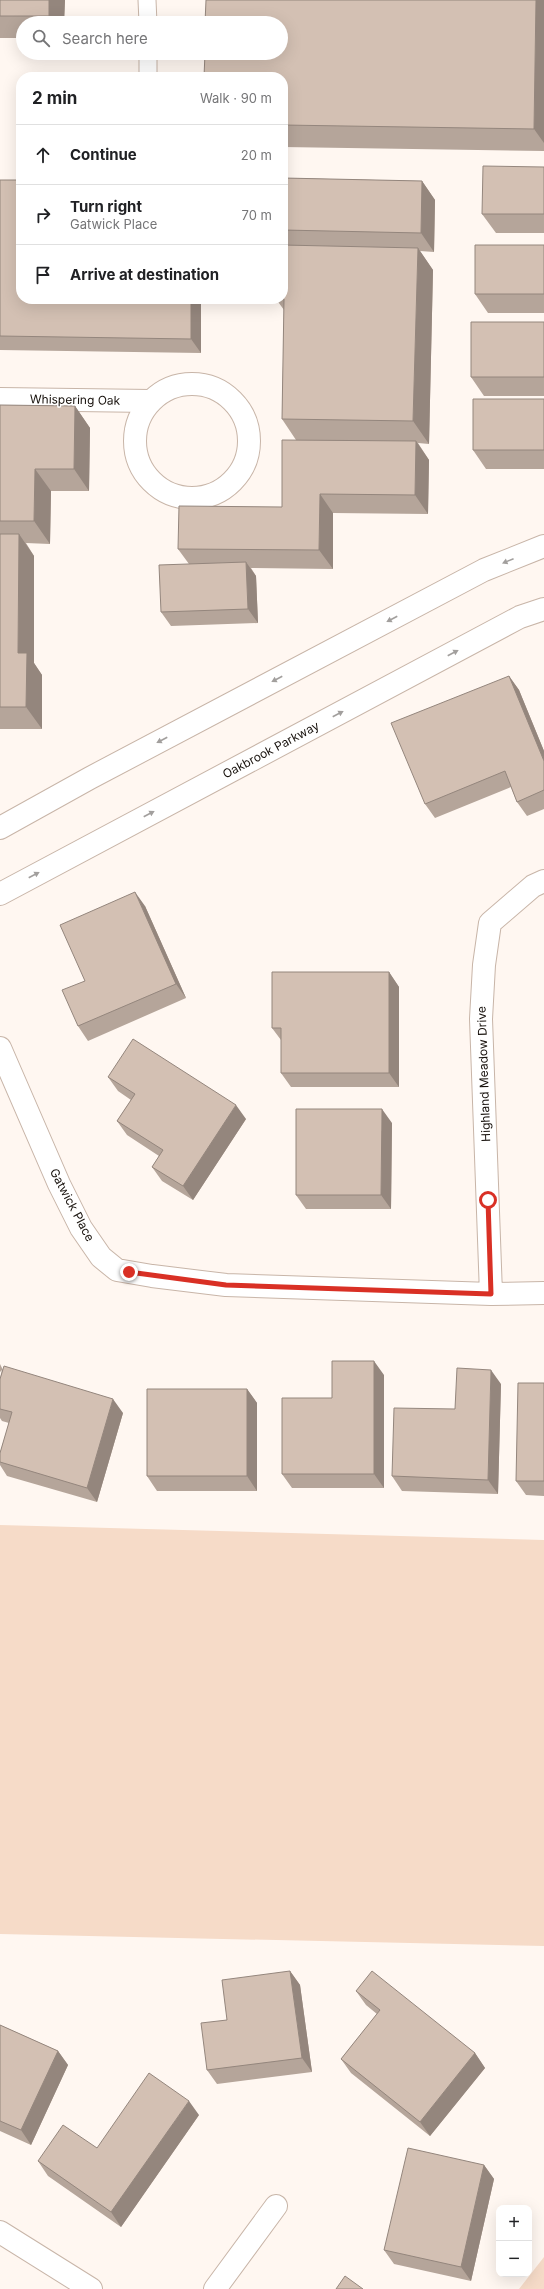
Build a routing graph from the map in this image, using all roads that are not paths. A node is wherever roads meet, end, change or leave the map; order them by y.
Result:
1 (147, 0) edge
2 (148, 16) edge
3 (148, 60) edge
4 (148, 72) edge
5 (0, 399) edge
6 (151, 401) junction
7 (544, 546) edge
8 (544, 609) edge
9 (0, 828) edge
10 (544, 881) edge
11 (0, 894) edge
12 (0, 1048) edge
13 (544, 1293) edge
14 (491, 1294) junction
15 (276, 2206) dead end
16 (0, 2232) edge
17 (91, 2289) edge
18 (215, 2289) edge

1 - 2 lane
3 - 4 lane
5 - 6 street, Whispering Oak
6 - 6 street
7 -> 9 street
11 -> 8 street, Oakbrook Parkway
10 - 14 street, Highland Meadow Drive
12 - 14 street, Gatwick Place
13 - 14 street, Gatwick Place
15 - 18 street
16 - 17 street

